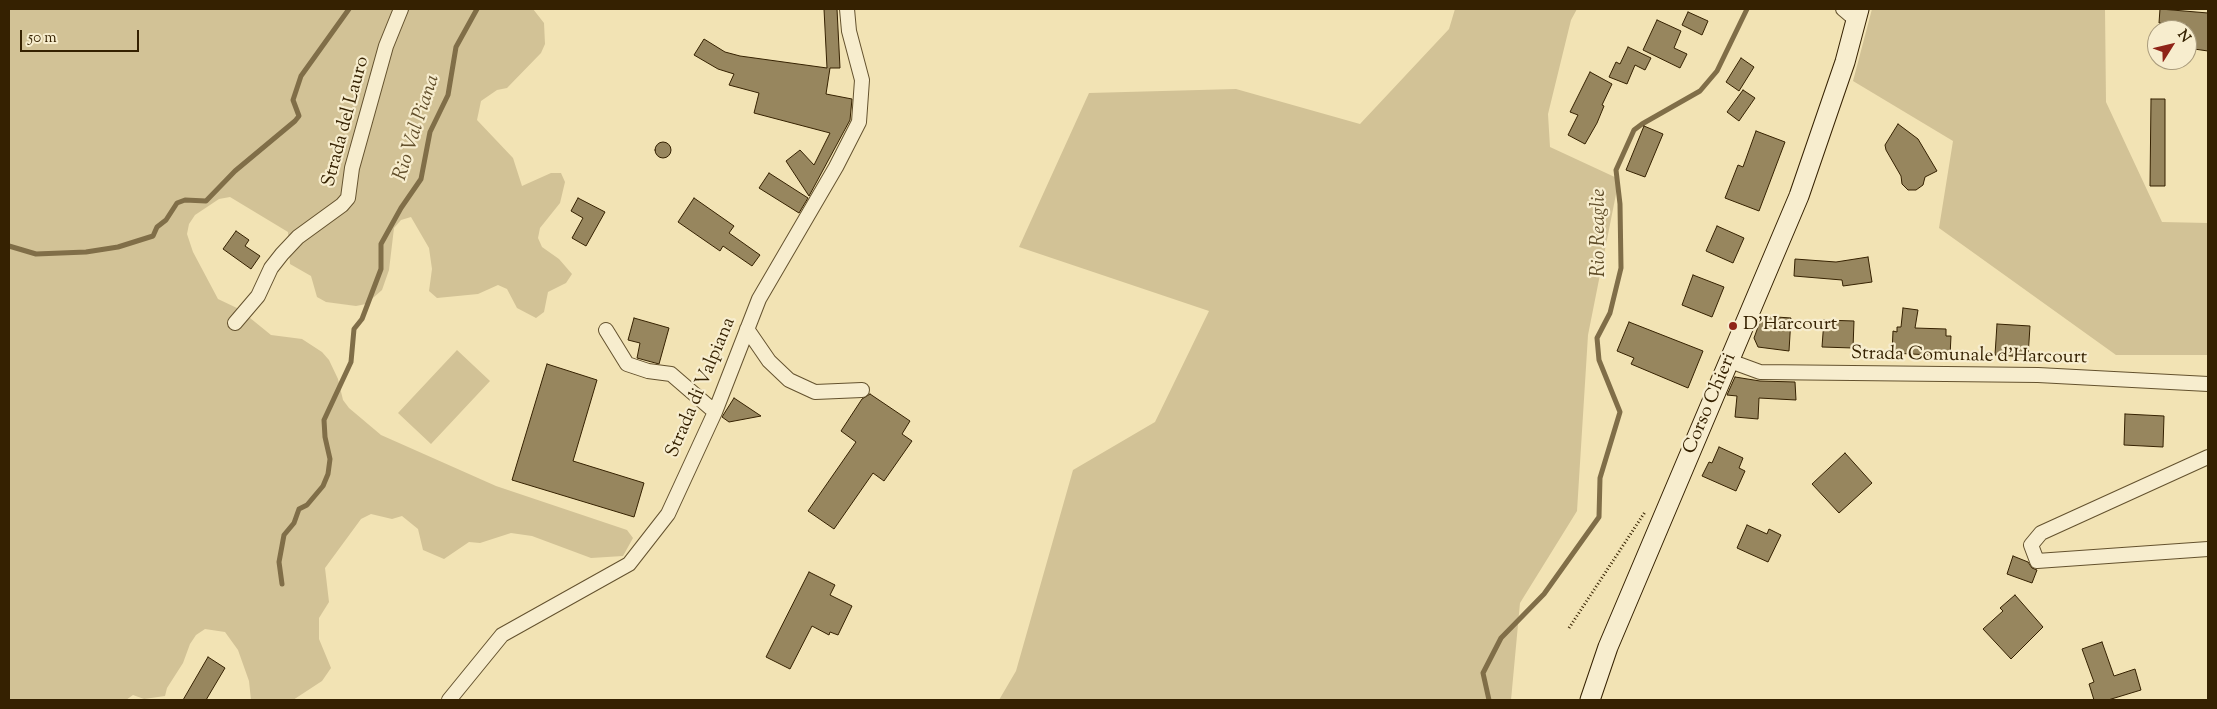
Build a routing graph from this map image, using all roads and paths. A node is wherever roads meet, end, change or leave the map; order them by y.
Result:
1 (401, 9) edge
2 (847, 9) edge
3 (1852, 12) edge
4 (235, 323) dead end
5 (747, 329) junction
6 (606, 330) dead end
7 (1730, 361) junction
8 (2208, 384) edge
9 (862, 390) dead end
10 (715, 412) junction
11 (2208, 457) edge
12 (1650, 506) dead end
13 (2208, 549) edge
14 (1568, 628) dead end
15 (449, 700) edge
16 (1590, 700) edge

1 - 4 street, Strada del Lauro
2 - 5 street, Strada di Valpiana
3 - 7 main road, Corso Chieri
5 - 9 street
5 - 10 street, Strada di Valpiana
6 - 10 street
7 - 8 street, Strada Comunale d'Harcourt
7 - 16 main road, Corso Chieri
10 - 15 street, Strada di Valpiana
11 - 13 street
12 - 14 path

